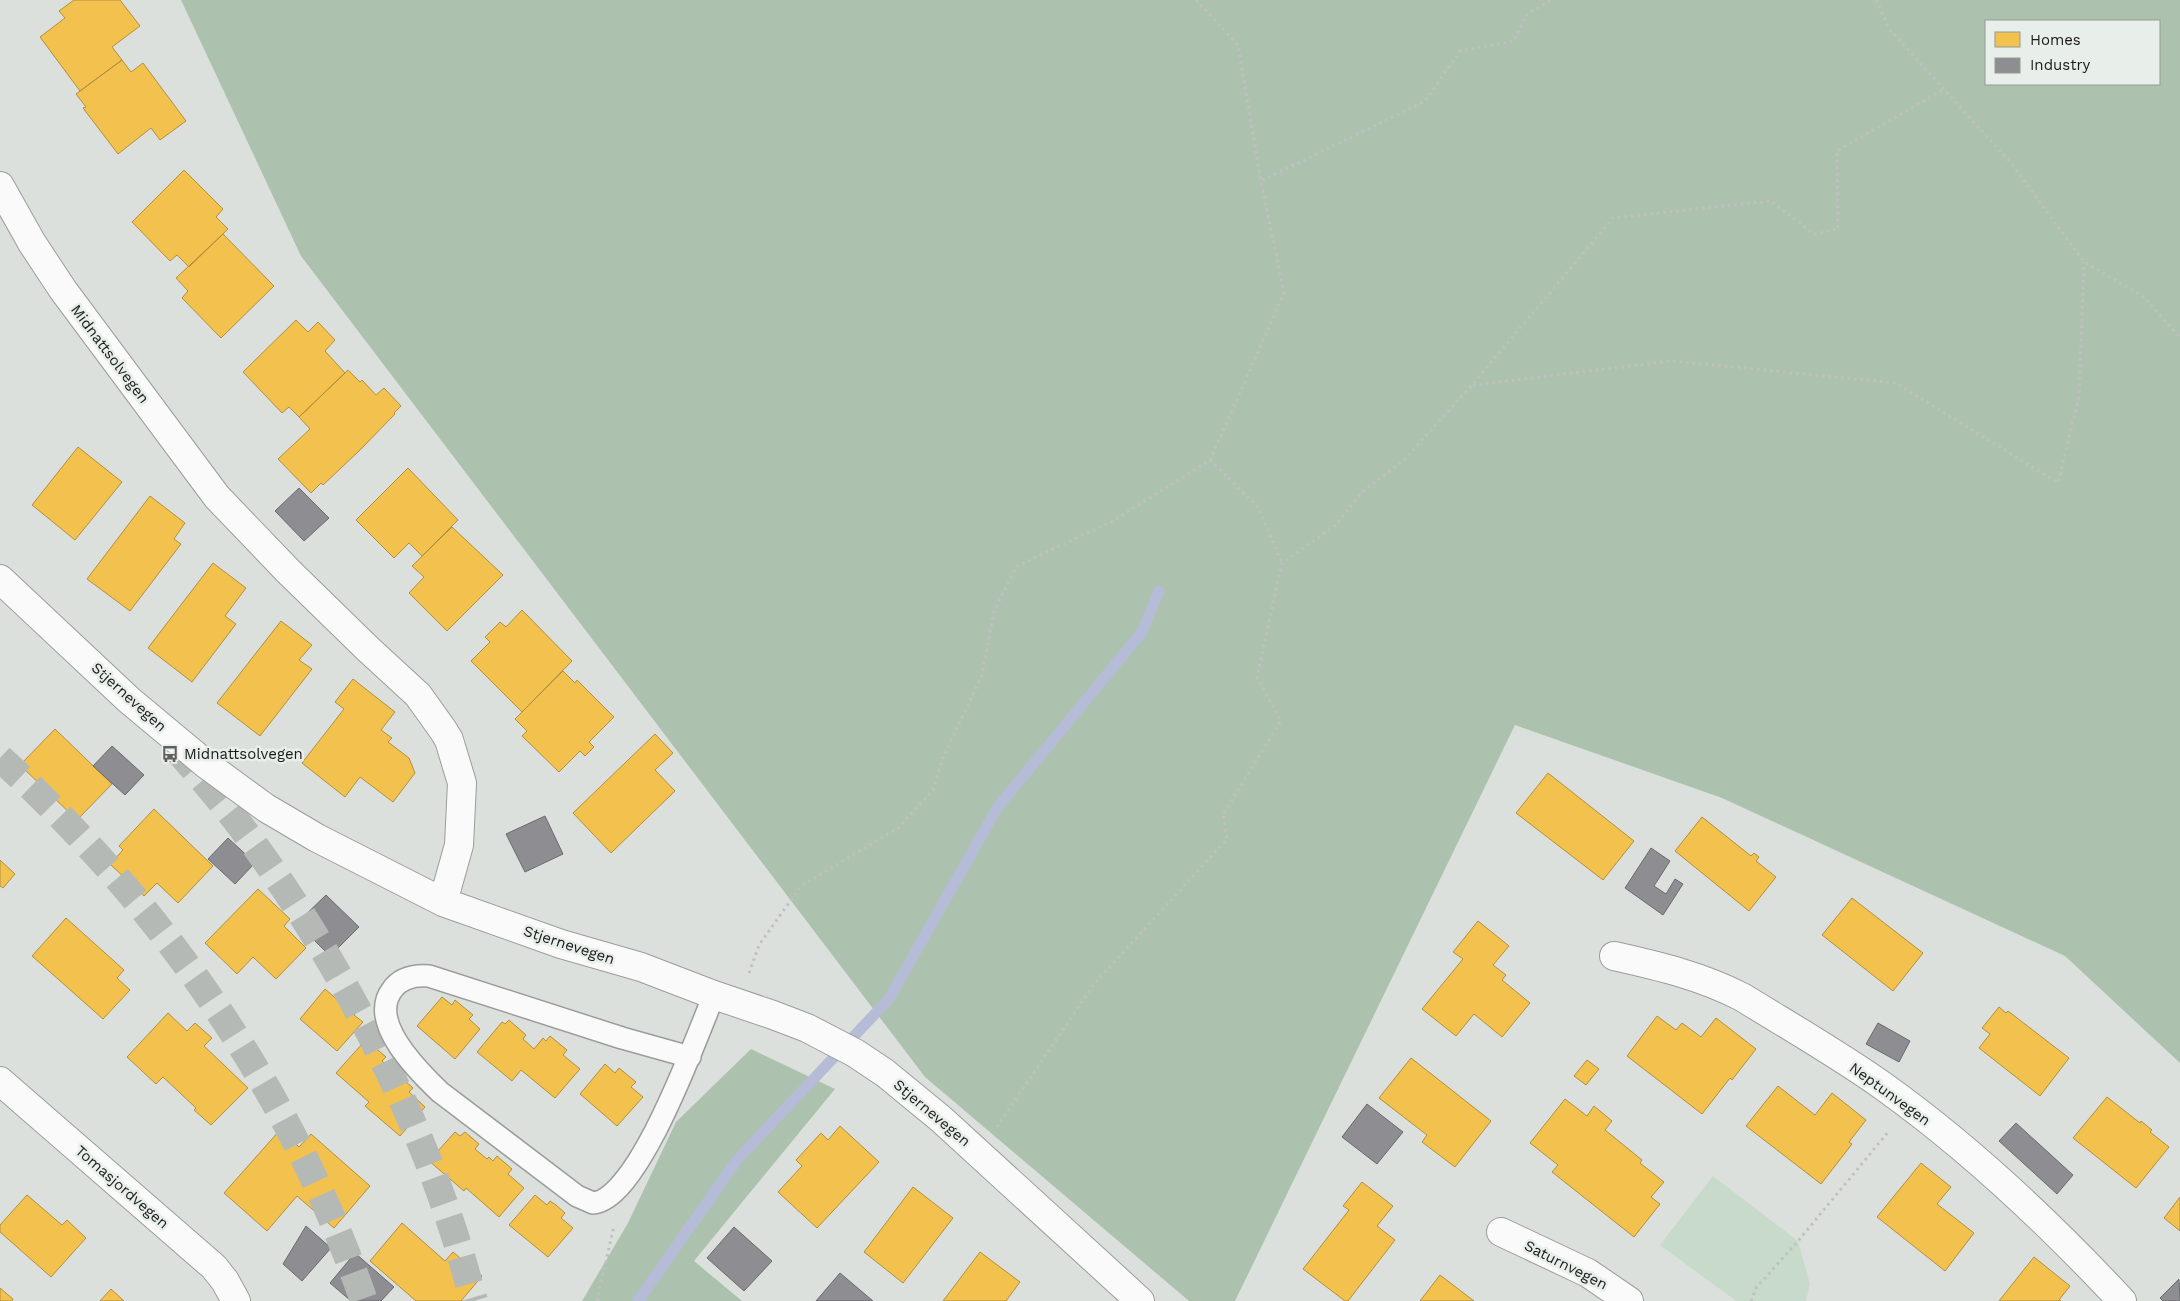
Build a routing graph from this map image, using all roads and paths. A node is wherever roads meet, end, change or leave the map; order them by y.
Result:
1 (1196, 0) edge
2 (1551, 0) edge
3 (1876, 0) edge
4 (1944, 89) junction
5 (1261, 180) junction
6 (0, 186) edge
7 (2084, 262) junction
8 (2180, 338) edge
9 (1472, 385) junction
10 (1210, 460) junction
11 (1282, 563) junction
12 (0, 579) edge
13 (443, 902) junction
14 (1614, 956) dead end
15 (726, 999) junction
16 (690, 1057) junction
17 (0, 1081) edge
18 (1910, 1106) junction
19 (980, 1153) junction
20 (624, 1182) junction
21 (1501, 1232) dead end
22 (236, 1301) edge
23 (597, 1301) edge
24 (1140, 1301) edge
25 (1629, 1301) edge
26 (1751, 1301) edge
27 (2122, 1301) edge

1 - 5 path
2 - 5 path
3 - 4 path
4 - 7 path
4 - 9 path
5 - 10 path
6 - 13 street, Midnattsolvegen
7 - 8 path
7 - 9 path
9 - 11 path
10 - 11 path
10 - 15 path
11 - 19 path
12 - 13 street, Stjernevegen
13 - 15 street, Stjernevegen
14 - 18 street, Neptunvegen
15 - 16 lane
15 - 19 street, Stjernevegen
16 - 20 lane
16 - 20 lane
17 - 22 street, Tomasjordvegen
18 - 26 path
18 - 27 street, Neptunvegen
19 - 24 street, Stjernevegen
20 - 23 path
21 - 25 street, Saturnvegen

